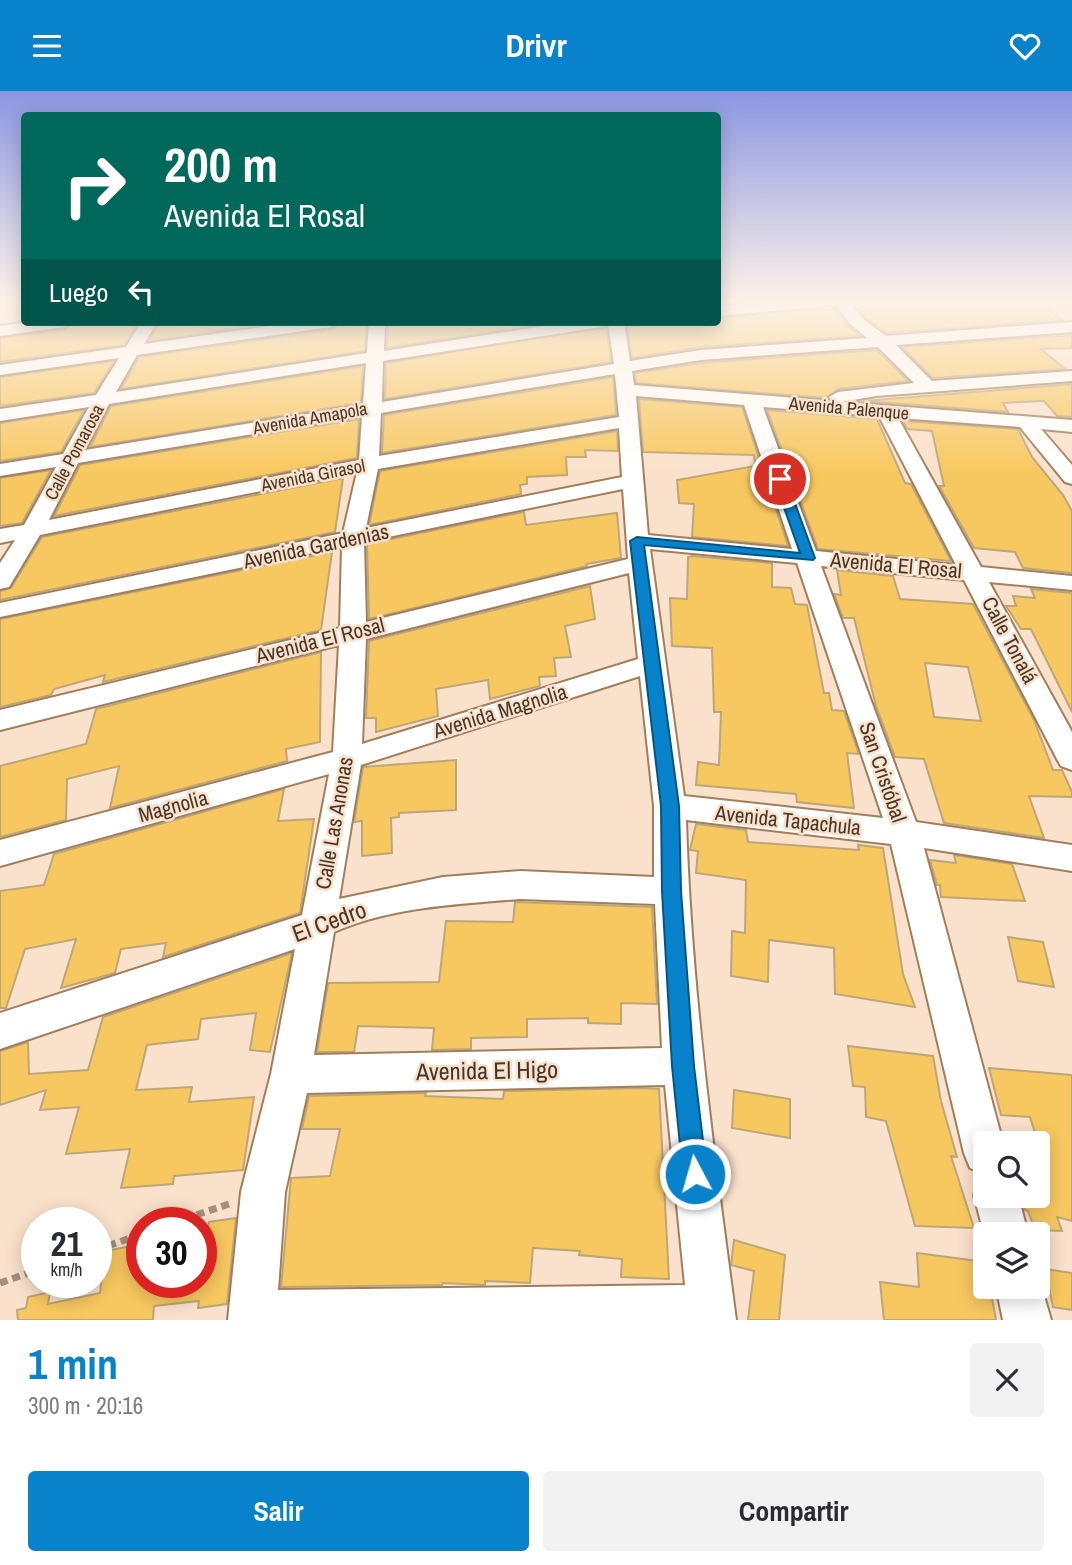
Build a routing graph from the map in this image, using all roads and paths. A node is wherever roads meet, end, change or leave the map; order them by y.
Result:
1 (77, 358) edge
2 (128, 358) edge
3 (366, 358) edge
4 (375, 358) edge
5 (620, 358) edge
6 (679, 358) edge
7 (899, 358) edge
8 (621, 367) junction
9 (0, 370) edge
10 (1072, 376) edge
11 (928, 387) junction
12 (102, 400) junction
13 (751, 400) junction
14 (794, 404) junction
15 (626, 406) junction
16 (370, 408) junction
17 (886, 412) junction
18 (0, 415) edge
19 (1026, 423) junction
20 (1072, 426) edge
21 (70, 458) junction
22 (369, 464) junction
23 (0, 470) edge
24 (1072, 478) edge
25 (632, 481) junction
26 (33, 530) junction
27 (0, 536) edge
28 (353, 539) junction
29 (639, 552) junction
30 (809, 558) junction
31 (974, 572) junction
32 (0, 582) edge
33 (1072, 583) edge
34 (0, 611) edge
35 (353, 632) junction
36 (654, 663) junction
37 (0, 720) edge
38 (347, 759) junction
39 (1072, 759) edge
40 (670, 806) junction
41 (904, 833) junction
42 (0, 853) edge
43 (1072, 858) edge
44 (671, 891) junction
45 (317, 925) junction
46 (0, 1031) edge
47 (683, 1066) junction
48 (291, 1073) junction
49 (979, 1131) edge
50 (262, 1192) junction
51 (217, 1208) edge
52 (21, 1276) edge
53 (0, 1283) edge
54 (1022, 1299) edge
55 (711, 1314) edge
56 (253, 1317) edge
57 (1027, 1320) edge

1 - 9 street
2 - 12 street, Calle Pomarosa
3 - 12 street
4 - 16 street, Calle Las Anonas
5 - 8 street
6 - 8 street, Avenida Amapola
7 - 11 street
8 - 15 street
8 - 16 street, Avenida Amapola
10 - 11 street
11 - 14 street
12 - 18 street
12 - 21 street, Calle Pomarosa
13 - 14 street, Avenida Palenque
13 - 15 street, Avenida Palenque
13 - 30 street, San Cristóbal
14 - 17 street, Avenida Palenque
15 - 22 street, Avenida Girasol
15 - 25 street
16 - 21 street, Avenida Amapola
16 - 22 street, Calle Las Anonas
17 - 19 street, Avenida Palenque
17 - 31 street, Calle Tonalá
19 - 20 street, Avenida Palenque
19 - 24 street
21 - 23 street, Avenida Amapola
21 - 26 street, Calle Pomarosa
22 - 26 street, Avenida Girasol
22 - 28 street, Calle Las Anonas
25 - 28 street, Avenida Gardenias
25 - 29 street
26 - 27 street, Avenida Girasol
26 - 32 street, Calle Pomarosa
28 - 34 street, Avenida Gardenias
28 - 35 street, Calle Las Anonas
29 - 30 street, Avenida El Rosal
29 - 35 street, Avenida El Rosal
29 - 36 street
30 - 31 street, Avenida El Rosal
30 - 41 street, San Cristóbal
31 - 33 street, Avenida El Rosal
31 - 39 street, Calle Tonalá
35 - 37 street, Avenida El Rosal
35 - 38 street, Calle Las Anonas
36 - 38 street, Avenida Magnolia
36 - 40 street
38 - 42 street, Magnolia
38 - 45 street, Calle Las Anonas
40 - 41 street, Avenida Tapachula
40 - 44 street
41 - 43 street, Avenida Tapachula
41 - 49 street, San Cristóbal
44 - 45 street, El Cedro
44 - 47 street
45 - 46 street, El Cedro
45 - 48 street, Calle Las Anonas
47 - 48 street, Avenida El Higo
47 - 55 street
48 - 50 street, Calle Las Anonas
50 - 51 path
50 - 56 street, Calle Las Anonas
52 - 53 path
54 - 57 street
55 - 56 street

